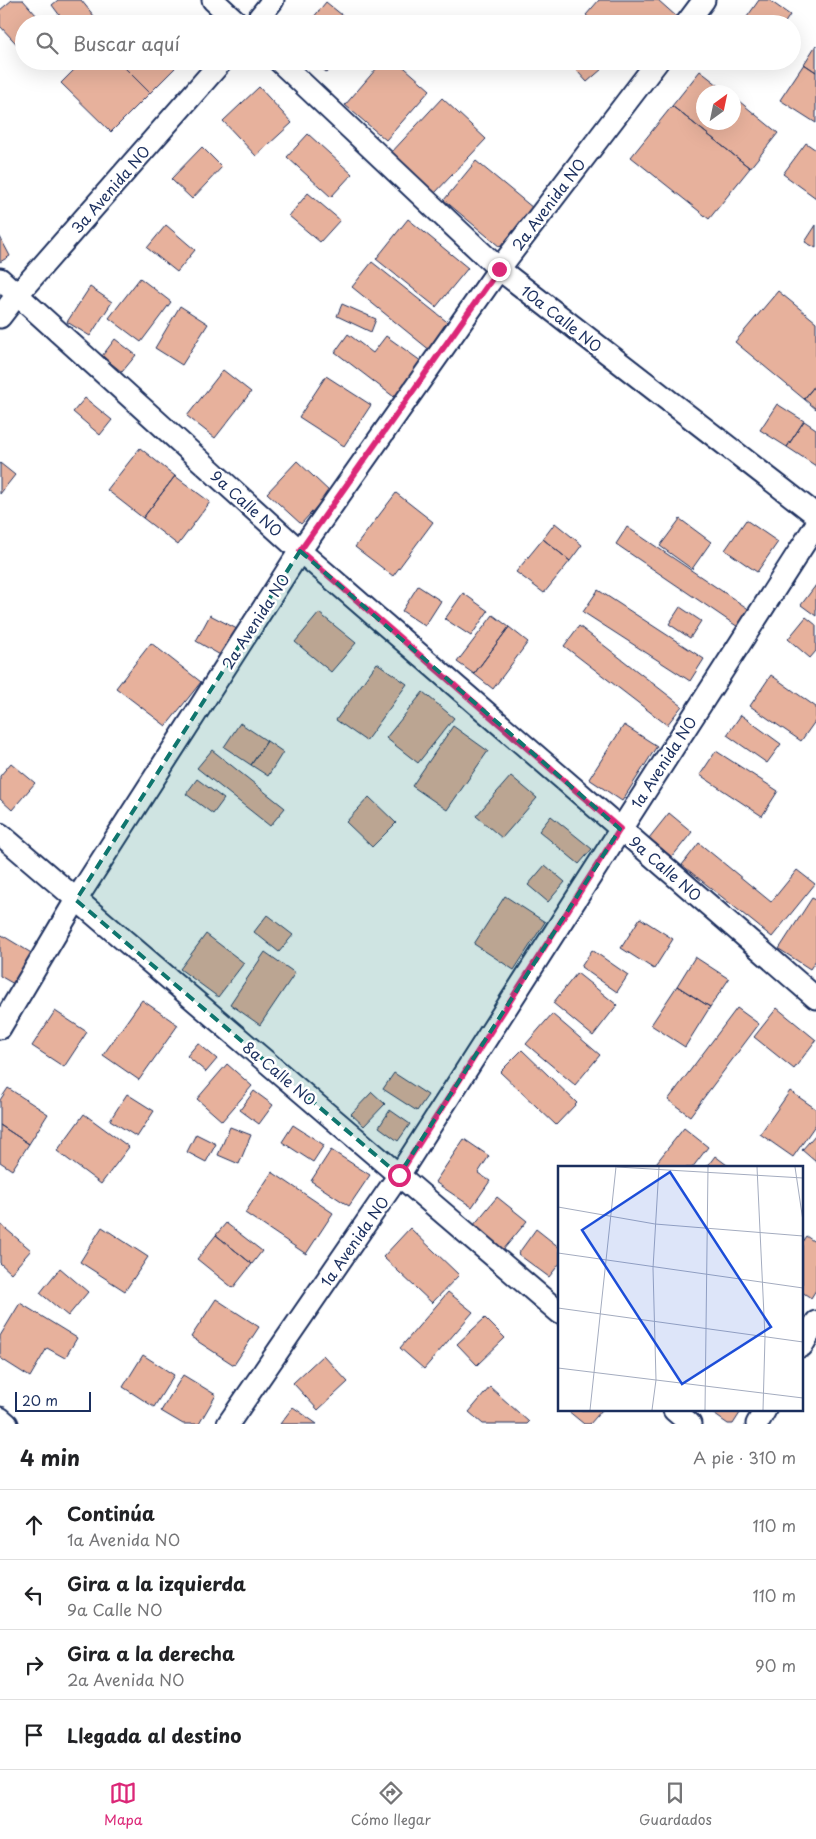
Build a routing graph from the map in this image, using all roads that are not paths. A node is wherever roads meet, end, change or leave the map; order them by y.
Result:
1 (213, 0) edge
2 (274, 0) edge
3 (704, 0) edge
4 (229, 15) edge
5 (262, 15) edge
6 (693, 15) edge
7 (214, 70) edge
8 (289, 70) edge
9 (651, 70) edge
10 (499, 269) junction
11 (0, 279) edge
12 (17, 295) junction
13 (0, 317) edge
14 (816, 515) edge
15 (816, 525) edge
16 (300, 551) junction
17 (620, 829) junction
18 (0, 834) edge
19 (76, 900) junction
20 (816, 998) edge
21 (0, 1028) edge
22 (399, 1175) junction
23 (558, 1310) edge
24 (816, 1322) edge
25 (804, 1343) edge
26 (676, 1412) edge
27 (764, 1412) edge
28 (0, 1418) edge
29 (7, 1424) edge
30 (228, 1424) edge
31 (690, 1424) edge
32 (758, 1424) edge

1 - 4 street
2 - 5 street
3 - 6 street
7 - 12 street, 3a Avenida NO
8 - 10 street, 10a Calle NO
9 - 10 street, 2a Avenida NO
10 - 14 street, 10a Calle NO
10 - 16 street, 2a Avenida NO
11 - 12 street, 9a Calle NO
12 - 13 street, 3a Avenida NO
12 - 16 street, 9a Calle NO
15 - 17 street, 1a Avenida NO
16 - 17 street, 9a Calle NO
16 - 19 street, 2a Avenida NO
17 - 20 street, 9a Calle NO
17 - 22 street, 1a Avenida NO
18 - 19 street, 8a Calle NO
19 - 21 street, 2a Avenida NO
19 - 22 street, 8a Calle NO
22 - 23 street, 8a Calle NO
22 - 30 street, 1a Avenida NO
24 - 25 street
26 - 31 street
27 - 32 street
28 - 29 street

